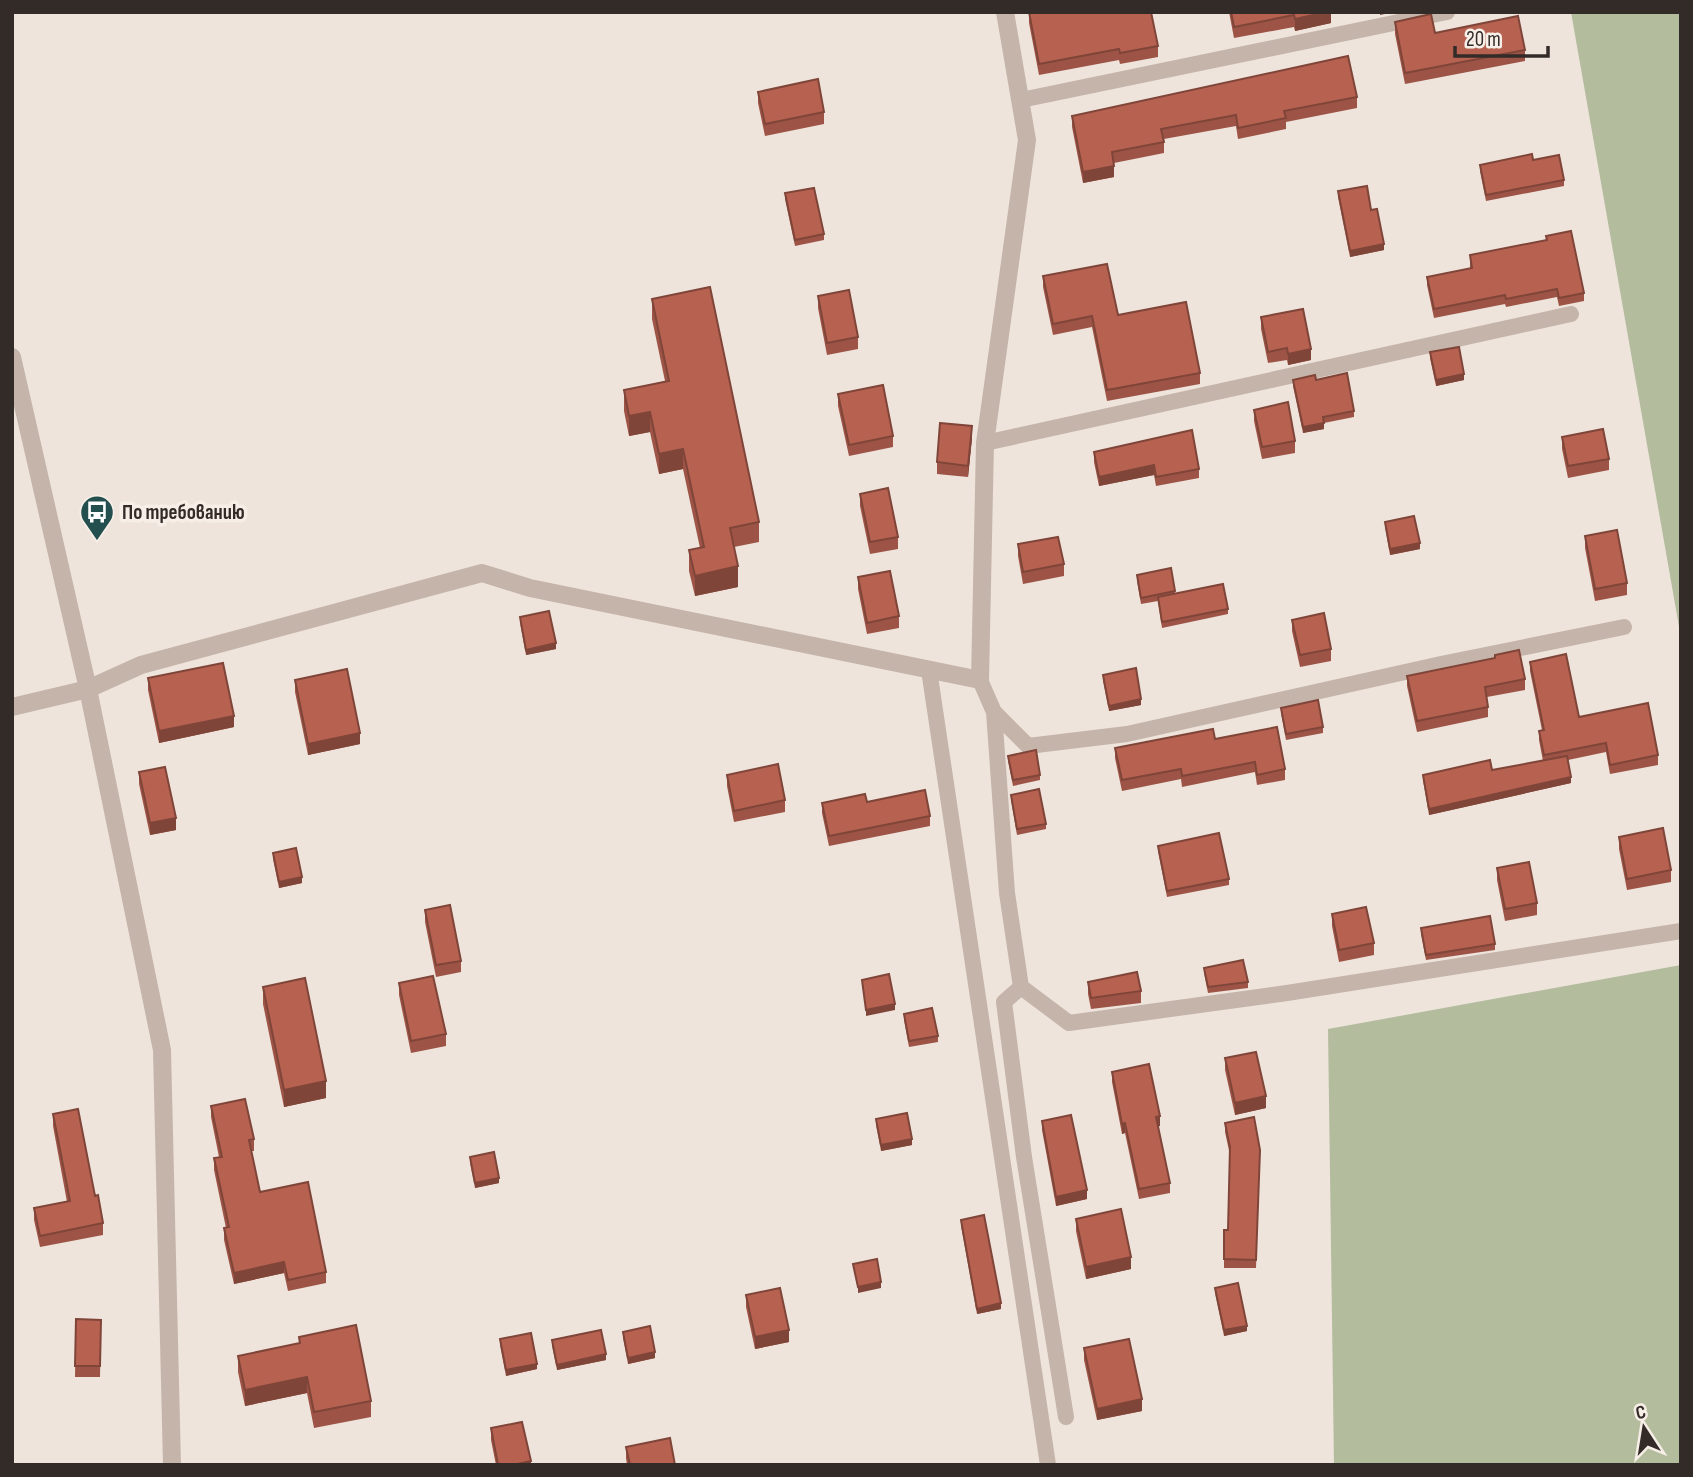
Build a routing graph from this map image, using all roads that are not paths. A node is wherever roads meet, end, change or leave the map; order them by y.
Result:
1 (1005, 12) edge
2 (1447, 12) edge
3 (1021, 100) junction
4 (1571, 314) dead end
5 (12, 357) edge
6 (985, 443) junction
7 (1625, 627) dead end
8 (929, 670) junction
9 (980, 680) junction
10 (88, 689) junction
11 (12, 706) edge
12 (994, 712) junction
13 (1681, 931) edge
14 (1021, 987) junction
15 (1066, 1417) dead end
16 (172, 1465) edge
17 (1048, 1465) edge

1 - 3 street
2 - 3 lane
3 - 6 street
4 - 6 lane
5 - 10 street
6 - 9 street
7 - 12 lane
8 - 9 street
8 - 10 street
8 - 17 lane
9 - 12 lane
10 - 11 street
10 - 16 street
12 - 14 lane
13 - 14 lane
14 - 15 lane

